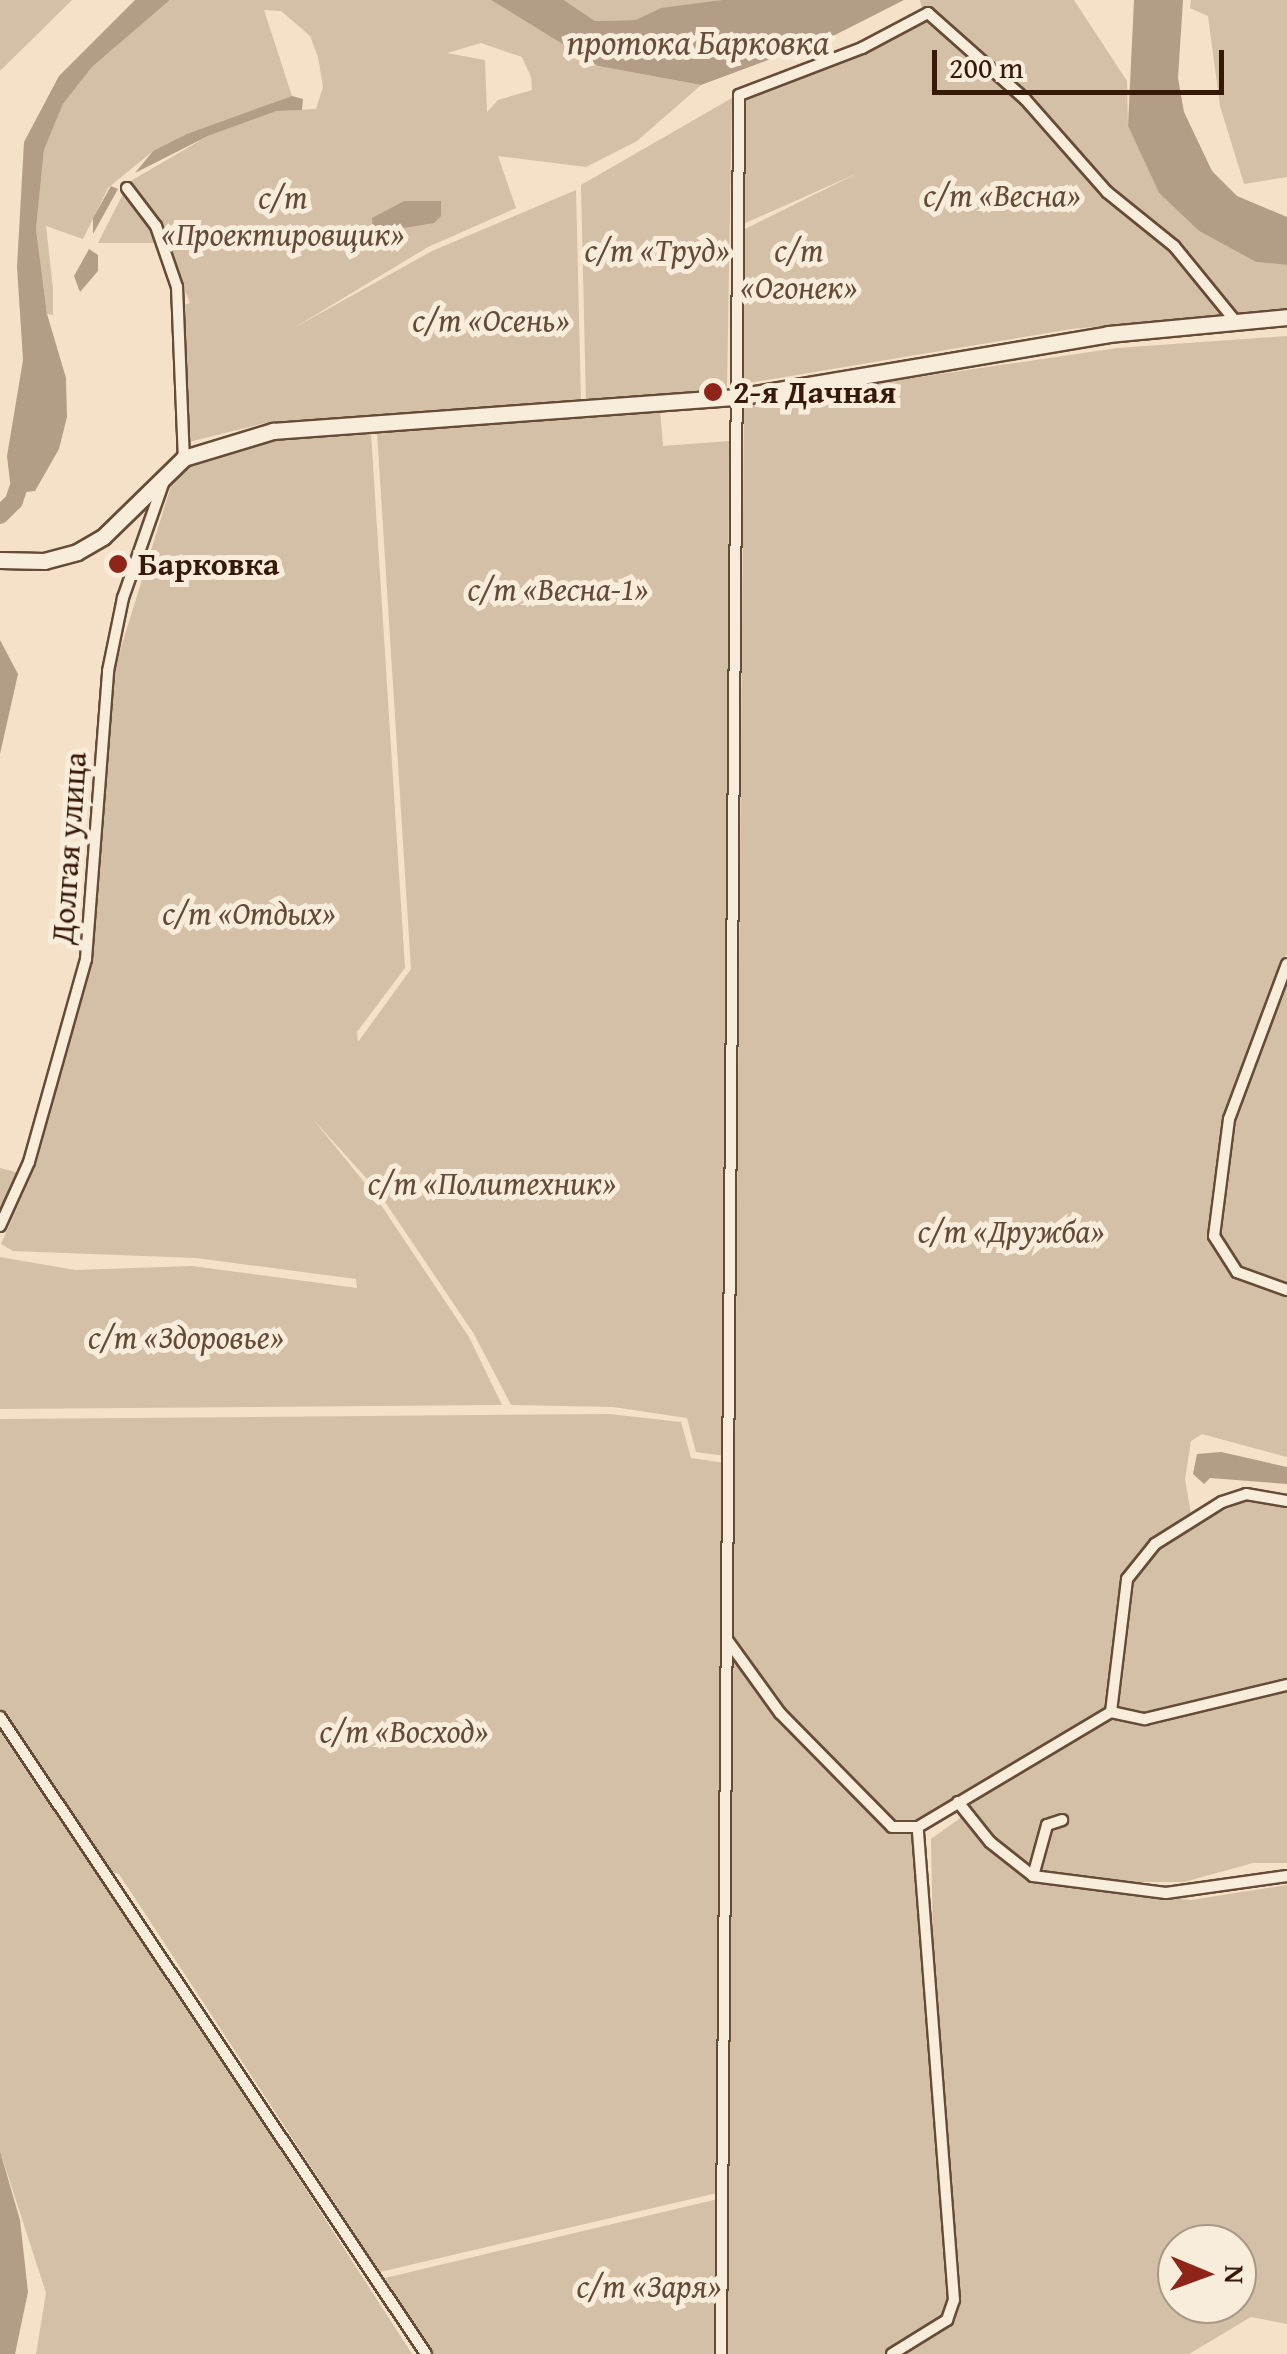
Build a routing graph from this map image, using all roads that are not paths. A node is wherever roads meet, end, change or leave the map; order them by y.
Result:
1 (127, 188) dead end
2 (1287, 317) edge
3 (1237, 323) junction
4 (737, 397) junction
5 (184, 458) junction
6 (168, 470) junction
7 (0, 560) edge
8 (1287, 964) edge
9 (0, 1226) edge
10 (1287, 1290) edge
11 (1287, 1501) edge
12 (728, 1641) junction
13 (1287, 1685) edge
14 (1111, 1712) junction
15 (0, 1717) edge
16 (958, 1802) junction
17 (1062, 1820) dead end
18 (918, 1827) junction
19 (1033, 1876) junction
20 (1287, 1876) edge
21 (426, 2354) edge
22 (721, 2354) edge
23 (892, 2354) edge

1 - 5 street
2 - 3 main road
3 - 4 main road
3 - 4 street
4 - 5 main road
4 - 12 street
5 - 6 main road
6 - 7 main road
6 - 9 street, Долгая улица
8 - 10 street
11 - 14 street
12 - 18 street
12 - 22 street
13 - 14 street
14 - 16 street
15 - 21 street
16 - 18 street
16 - 19 street
17 - 19 street
18 - 23 street
19 - 20 street

